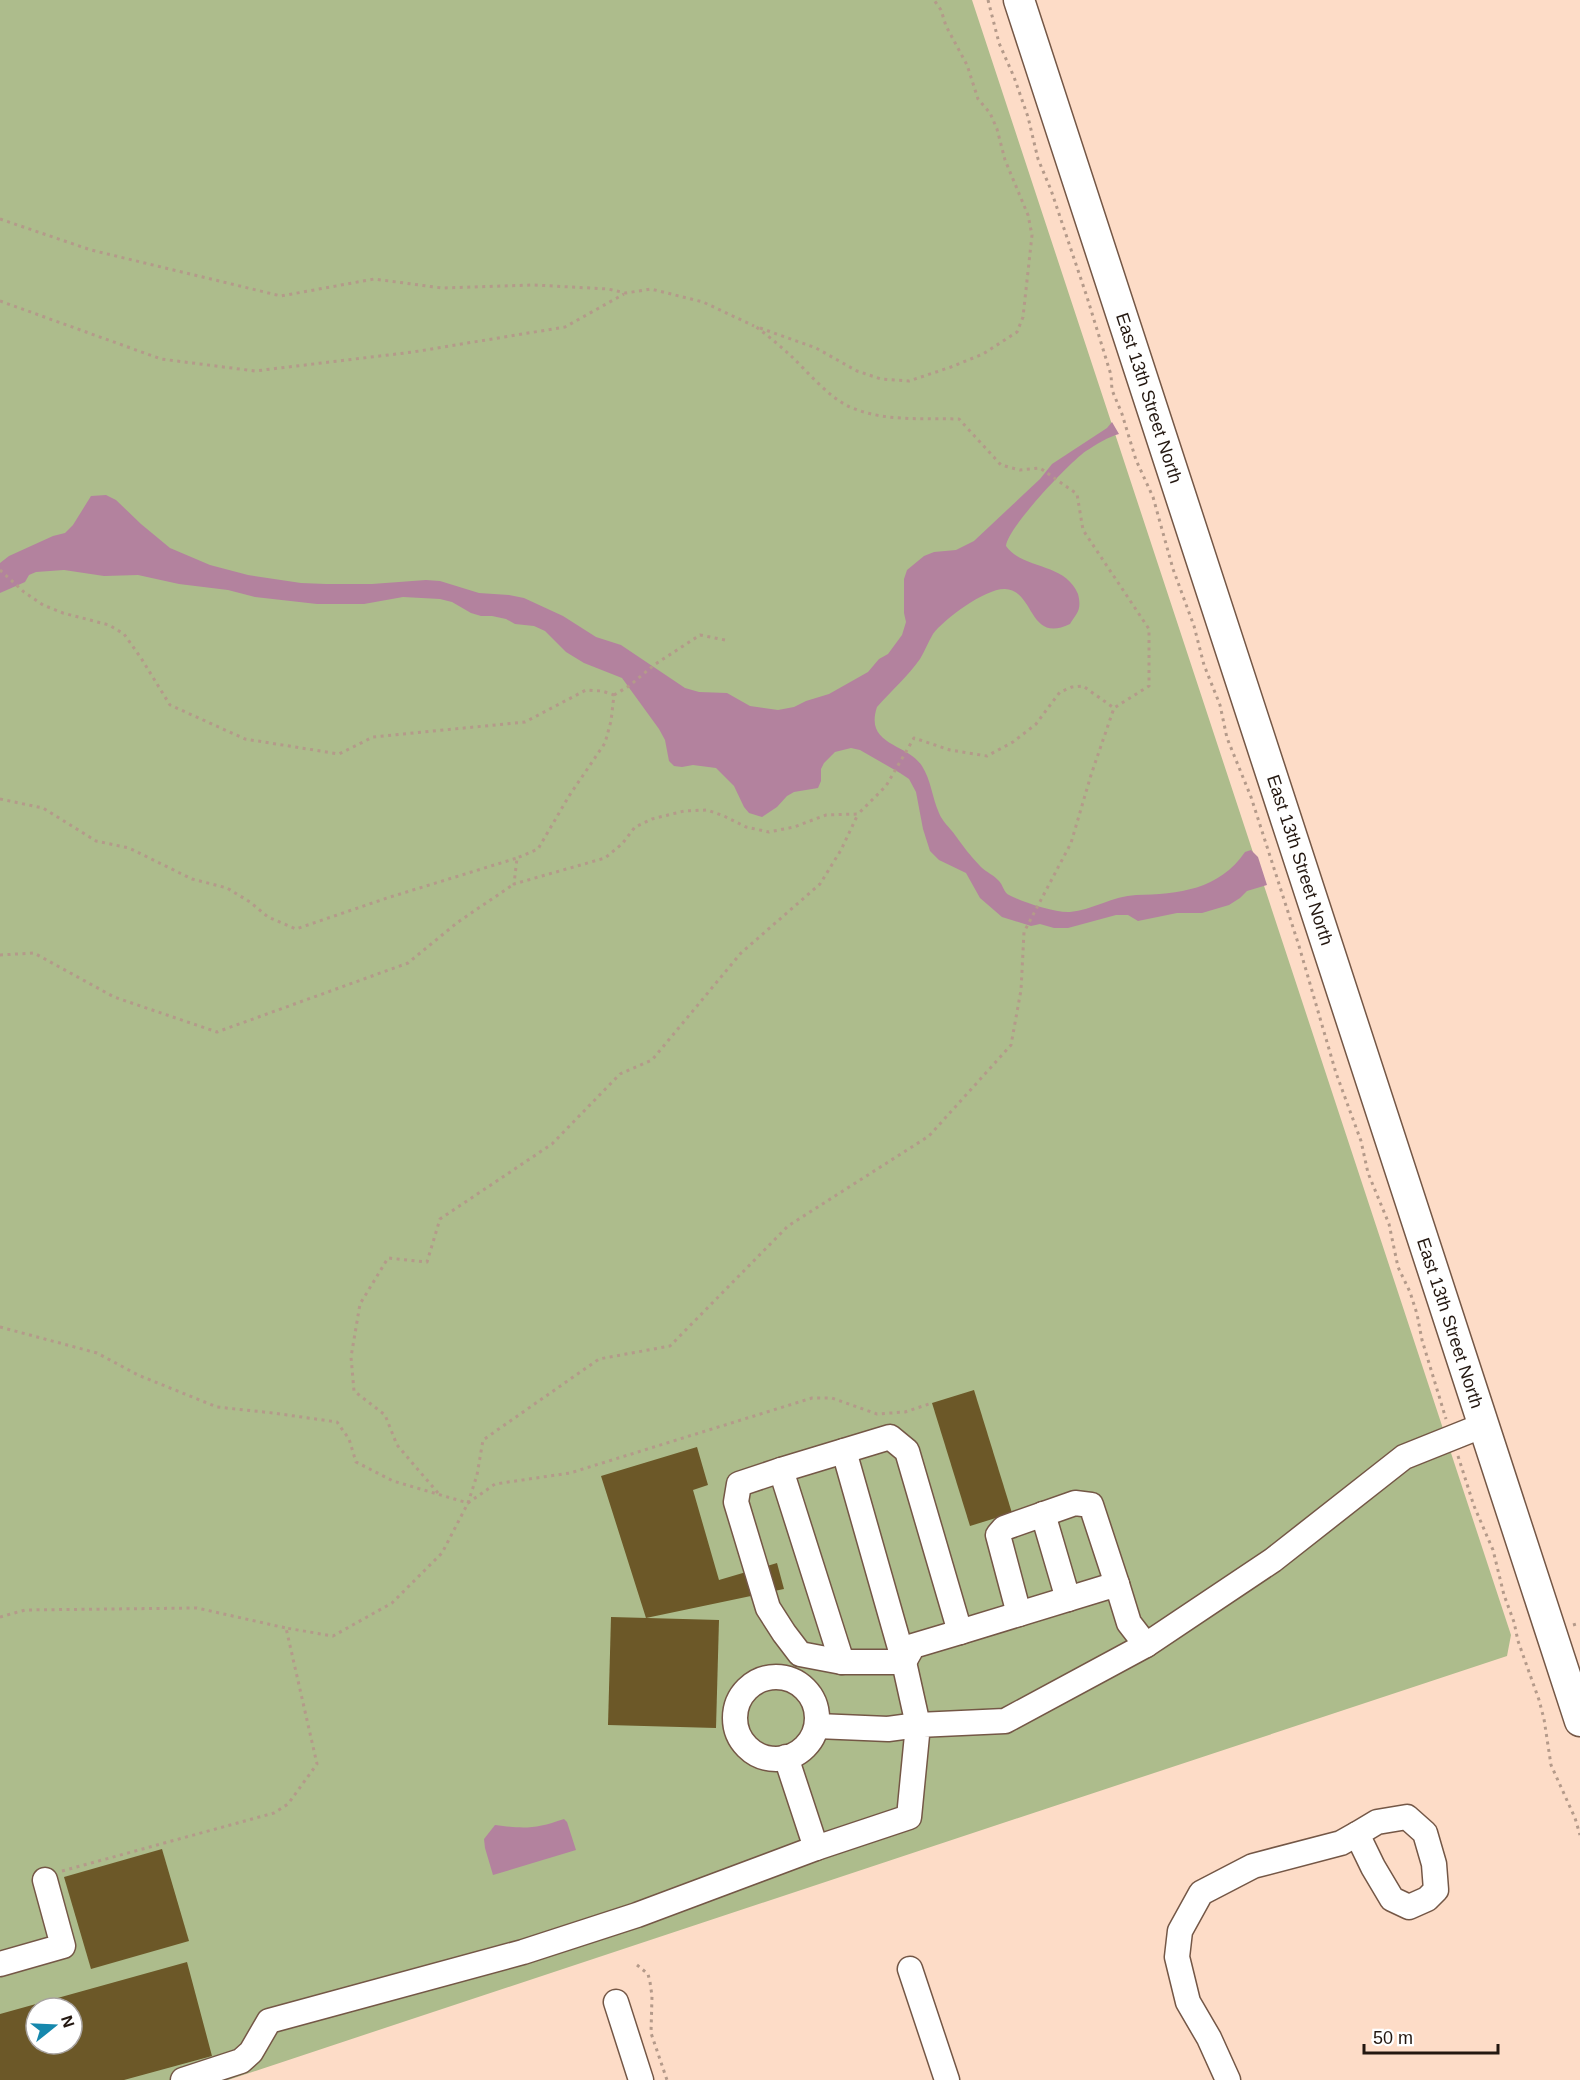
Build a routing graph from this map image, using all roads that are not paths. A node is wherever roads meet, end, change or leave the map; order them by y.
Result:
1 (1019, 0) edge
2 (1484, 1425) junction
3 (844, 1451) junction
4 (781, 1470) junction
5 (1043, 1514) junction
6 (1117, 1584) junction
7 (1068, 1599) junction
8 (1018, 1614) junction
9 (960, 1632) junction
10 (1146, 1646) junction
11 (842, 1662) junction
12 (904, 1662) junction
13 (1580, 1721) edge
14 (918, 1725) junction
15 (817, 1726) junction
16 (786, 1757) junction
17 (1357, 1834) dead end
18 (816, 1848) junction
19 (45, 1880) road end
20 (0, 1964) edge
21 (910, 1970) dead end
22 (616, 2002) dead end
23 (183, 2080) edge
24 (641, 2080) edge
25 (947, 2080) edge
26 (1228, 2080) edge

1 - 2 main road, East 13th Street North
2 - 10 street
2 - 13 main road, East 13th Street North
3 - 4 street
3 - 9 street
3 - 12 street
4 - 11 street
4 - 11 street
5 - 6 street
5 - 7 street
5 - 8 street
6 - 7 street
6 - 10 street
7 - 8 street
8 - 9 street
9 - 12 street
10 - 14 street
11 - 12 street
12 - 14 street
14 - 15 street
14 - 18 street
15 - 16 street
15 - 16 street
16 - 18 street
17 - 26 street
18 - 23 street
19 - 20 street
21 - 25 street
22 - 24 street

